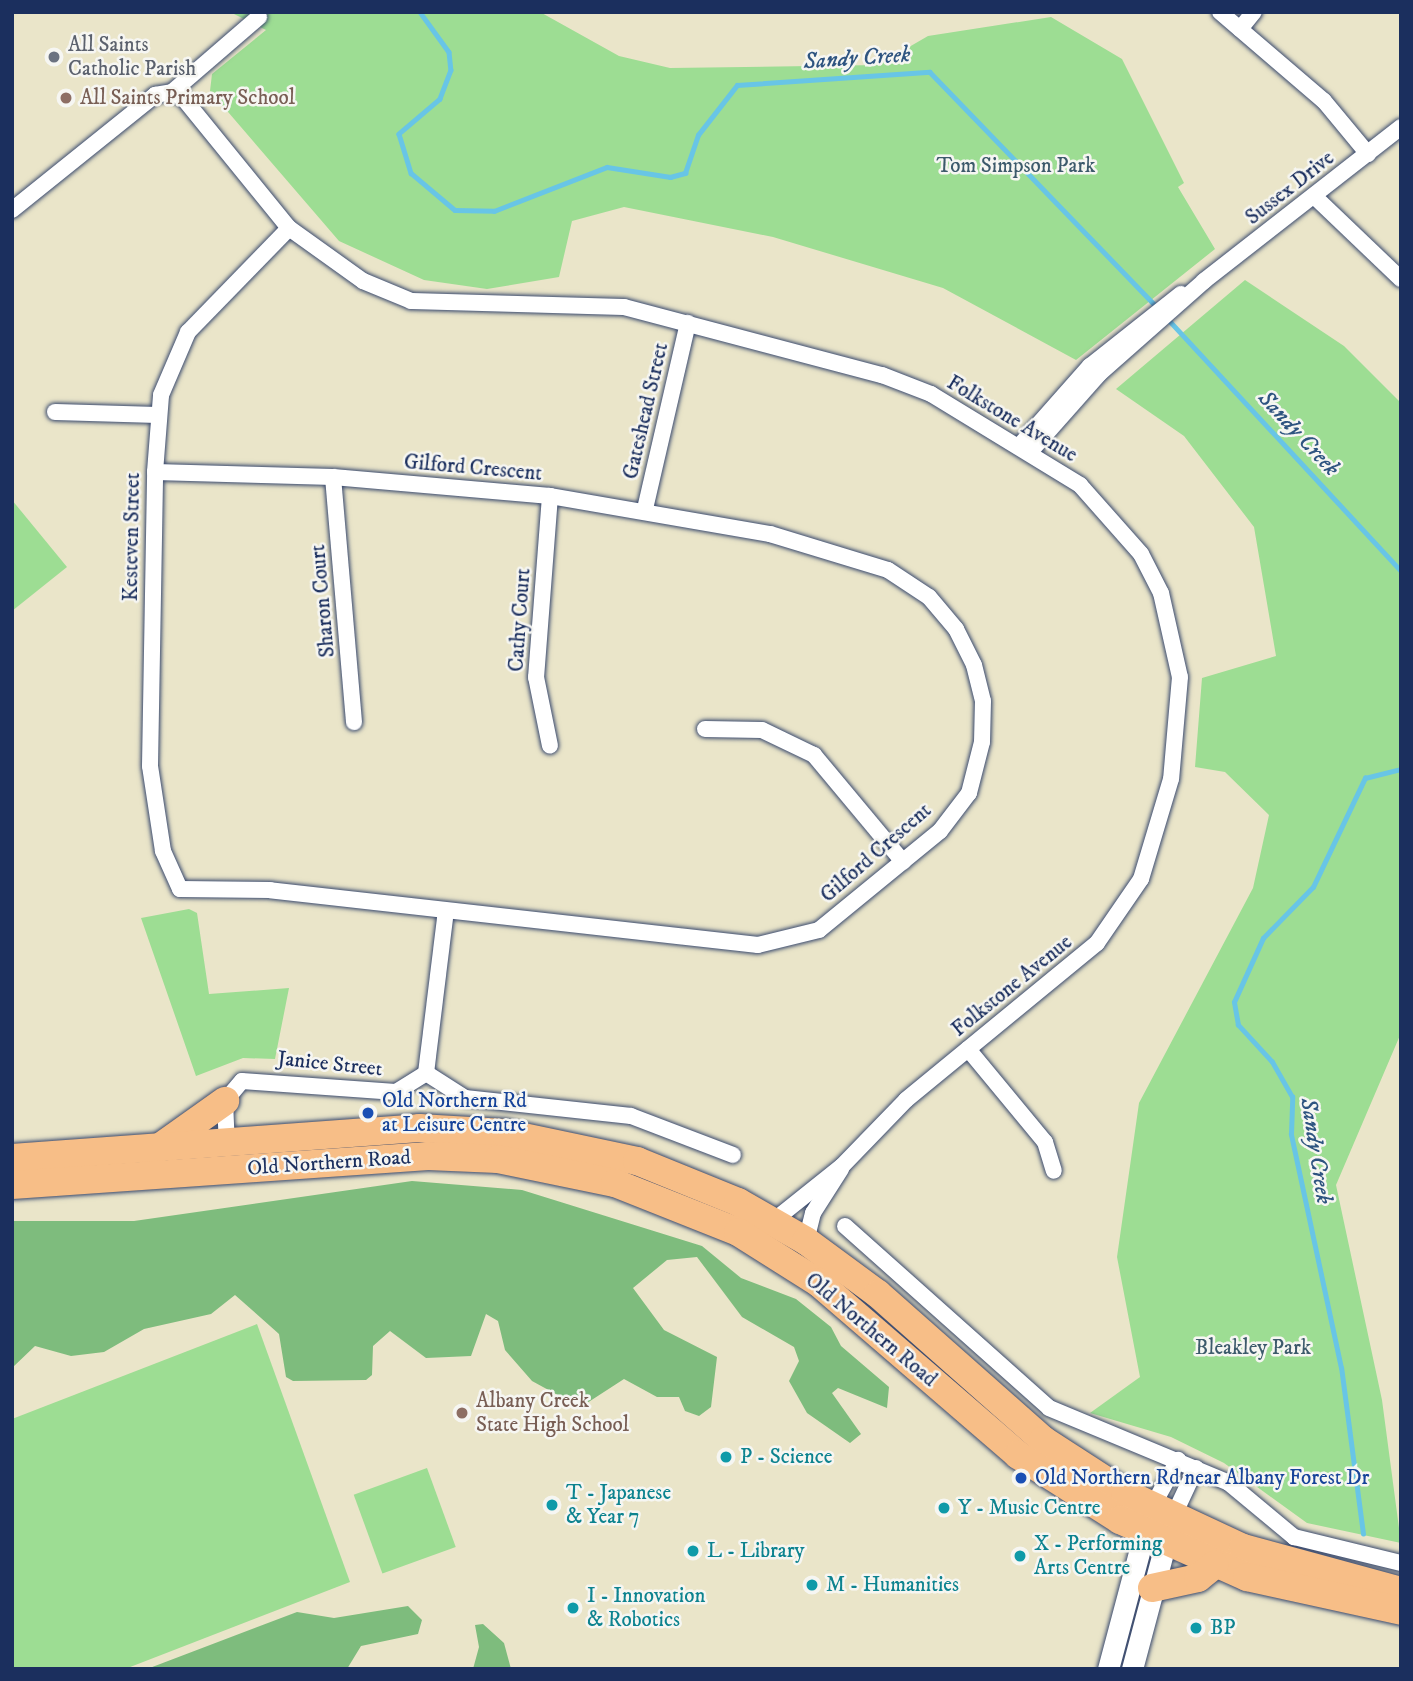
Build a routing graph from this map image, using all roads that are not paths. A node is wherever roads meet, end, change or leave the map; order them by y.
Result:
1 (1220, 12) edge
2 (1254, 12) edge
3 (259, 17) dead end
4 (1240, 29) junction
5 (172, 92) junction
6 (1401, 127) edge
7 (1368, 154) junction
8 (1314, 196) junction
9 (12, 210) edge
10 (289, 228) junction
11 (1401, 279) edge
12 (688, 323) junction
13 (55, 412) dead end
14 (159, 415) junction
15 (1025, 448) junction
16 (155, 472) junction
17 (333, 477) junction
18 (550, 496) junction
19 (645, 509) junction
20 (354, 722) dead end
21 (705, 729) dead end
22 (550, 746) dead end
23 (903, 862) junction
24 (180, 889) joint
25 (446, 911) junction
26 (968, 1049) junction
27 (426, 1073) junction
28 (225, 1101) junction
29 (227, 1143) junction
30 (156, 1150) junction
31 (733, 1155) dead end
32 (12, 1158) edge
33 (842, 1166) junction
34 (230, 1170) junction
35 (1054, 1171) dead end
36 (12, 1185) edge
37 (773, 1222) junction
38 (845, 1226) dead end
39 (806, 1241) junction
40 (1178, 1460) junction
41 (1196, 1468) junction
42 (1158, 1525) junction
43 (1401, 1563) edge
44 (1214, 1565) junction
45 (1152, 1588) junction
46 (1401, 1591) edge
47 (1401, 1611) edge
48 (1108, 1669) edge
49 (1132, 1669) edge

1 - 4 street
2 - 4 street
3 - 5 street
4 - 7 street
5 - 9 street
5 - 10 street, Folkstone Avenue
6 - 7 street, Sussex Drive
7 - 8 street, Sussex Drive
8 - 11 street
8 - 15 street, Sussex Drive
10 - 12 street, Folkstone Avenue
10 - 14 street, Kesteven Street
12 - 15 street, Folkstone Avenue
12 - 19 street, Gateshead Street
13 - 14 street
14 - 16 street, Kesteven Street
15 - 26 street, Folkstone Avenue
16 - 17 street, Gilford Crescent
16 - 24 street, Kesteven Street
17 - 18 street, Gilford Crescent
17 - 20 street, Sharon Court
18 - 19 street, Gilford Crescent
18 - 22 street, Cathy Court
19 - 23 street, Gilford Crescent
21 - 23 street
23 - 25 street, Gilford Crescent
24 - 25 street, Gilford Crescent
25 - 27 street
26 - 33 street, Folkstone Avenue
26 - 35 street
27 - 28 street, Janice Street
27 - 31 street
28 - 29 street
28 - 30 highway
29 - 30 highway, Old Northern Road
29 - 34 street
29 - 37 highway, Old Northern Road
30 - 32 highway, Old Northern Road
33 - 37 street, Folkstone Avenue
33 - 39 street, Folkstone Avenue
34 - 36 highway, Old Northern Road
34 - 42 highway, Old Northern Road
37 - 39 highway, Old Northern Road
38 - 40 street
39 - 42 highway, Old Northern Road
40 - 41 street
40 - 42 street
41 - 42 street
41 - 43 street
42 - 44 highway, Old Northern Road
42 - 45 street
42 - 46 highway, Old Northern Road
42 - 48 street
44 - 45 highway
44 - 47 highway, Old Northern Road
45 - 49 street

